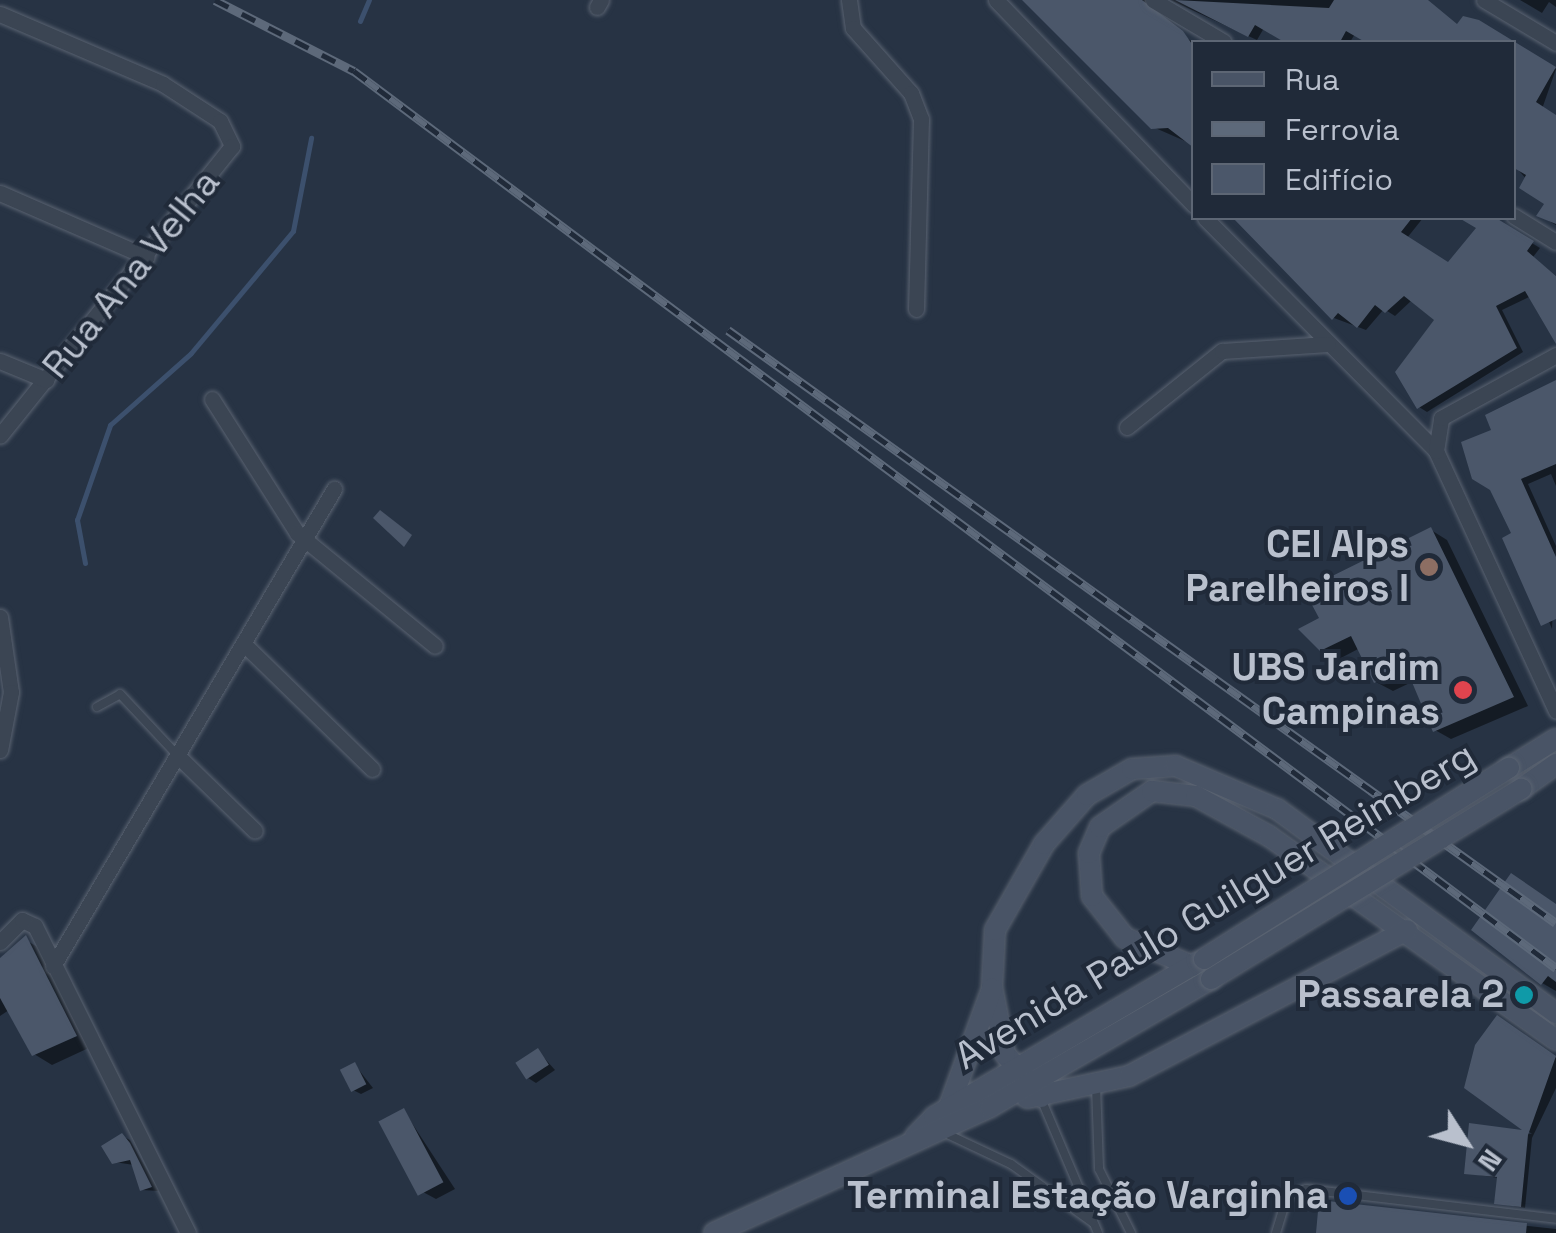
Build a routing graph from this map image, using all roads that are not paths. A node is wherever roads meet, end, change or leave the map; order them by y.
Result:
1 (850, 0) edge
2 (996, 0) edge
3 (1153, 0) edge
4 (1484, 0) edge
5 (0, 14) edge
6 (1221, 40) edge
7 (1556, 43) edge
8 (0, 194) edge
9 (1191, 202) edge
10 (1516, 217) edge
11 (1208, 220) edge
12 (1556, 242) edge
13 (148, 257) junction
14 (916, 309) dead end
15 (1328, 344) junction
16 (1556, 355) edge
17 (0, 361) edge
18 (46, 380) junction
19 (212, 399) dead end
20 (1128, 427) dead end
21 (0, 436) edge
22 (1436, 451) junction
23 (334, 489) dead end
24 (305, 539) junction
25 (0, 617) edge
26 (244, 644) junction
27 (435, 646) dead end
28 (98, 707) dead end
29 (1556, 711) edge
30 (1556, 740) edge
31 (0, 750) edge
32 (178, 756) junction
33 (1556, 764) edge
34 (372, 769) dead end
35 (256, 832) dead end
36 (1407, 930) junction
37 (0, 942) edge
38 (53, 966) junction
39 (1202, 968) junction
40 (992, 987) junction
41 (1556, 1014) edge
42 (1556, 1040) edge
43 (1029, 1083) junction
44 (1096, 1086) junction
45 (947, 1110) junction
46 (941, 1131) junction
47 (915, 1137) junction
48 (1556, 1219) edge
49 (1092, 1222) junction
50 (188, 1233) edge
51 (714, 1233) edge
52 (1098, 1233) edge
53 (1131, 1233) edge
54 (1276, 1233) edge

1 - 14 street
2 - 9 street
3 - 6 street
4 - 7 street
5 - 13 street, Rua Ana Velha
8 - 13 street
10 - 12 street
11 - 15 street
13 - 18 street, Rua Ana Velha
15 - 20 street
15 - 22 street
16 - 22 street
17 - 18 street
18 - 21 street, Rua Ana Velha
19 - 24 street
22 - 29 street
23 - 24 street
24 - 26 street
24 - 27 street
25 - 31 street
26 - 32 street
26 - 34 street
28 - 32 lane
30 - 39 main road, Avenida Paulo Guilguer Reimberg, bridge
32 - 35 street
32 - 38 street
33 - 39 main road, Avenida Paulo Guilguer Reimberg, bridge
36 - 39 main road
36 - 42 main road
36 - 44 main road
37 - 38 street
38 - 50 street
39 - 43 main road, Avenida Paulo Guilguer Reimberg
40 - 41 main road
40 - 43 main road
40 - 45 main road
43 - 44 main road
43 - 45 main road, Avenida Paulo Guilguer Reimberg
43 - 46 main road, Avenida Paulo Guilguer Reimberg
43 - 49 lane
44 - 53 lane
45 - 47 main road, Avenida Paulo Guilguer Reimberg
46 - 47 main road, Avenida Paulo Guilguer Reimberg
46 - 49 lane
47 - 51 main road, Avenida Paulo Guilguer Reimberg
48 - 54 lane
49 - 52 lane

